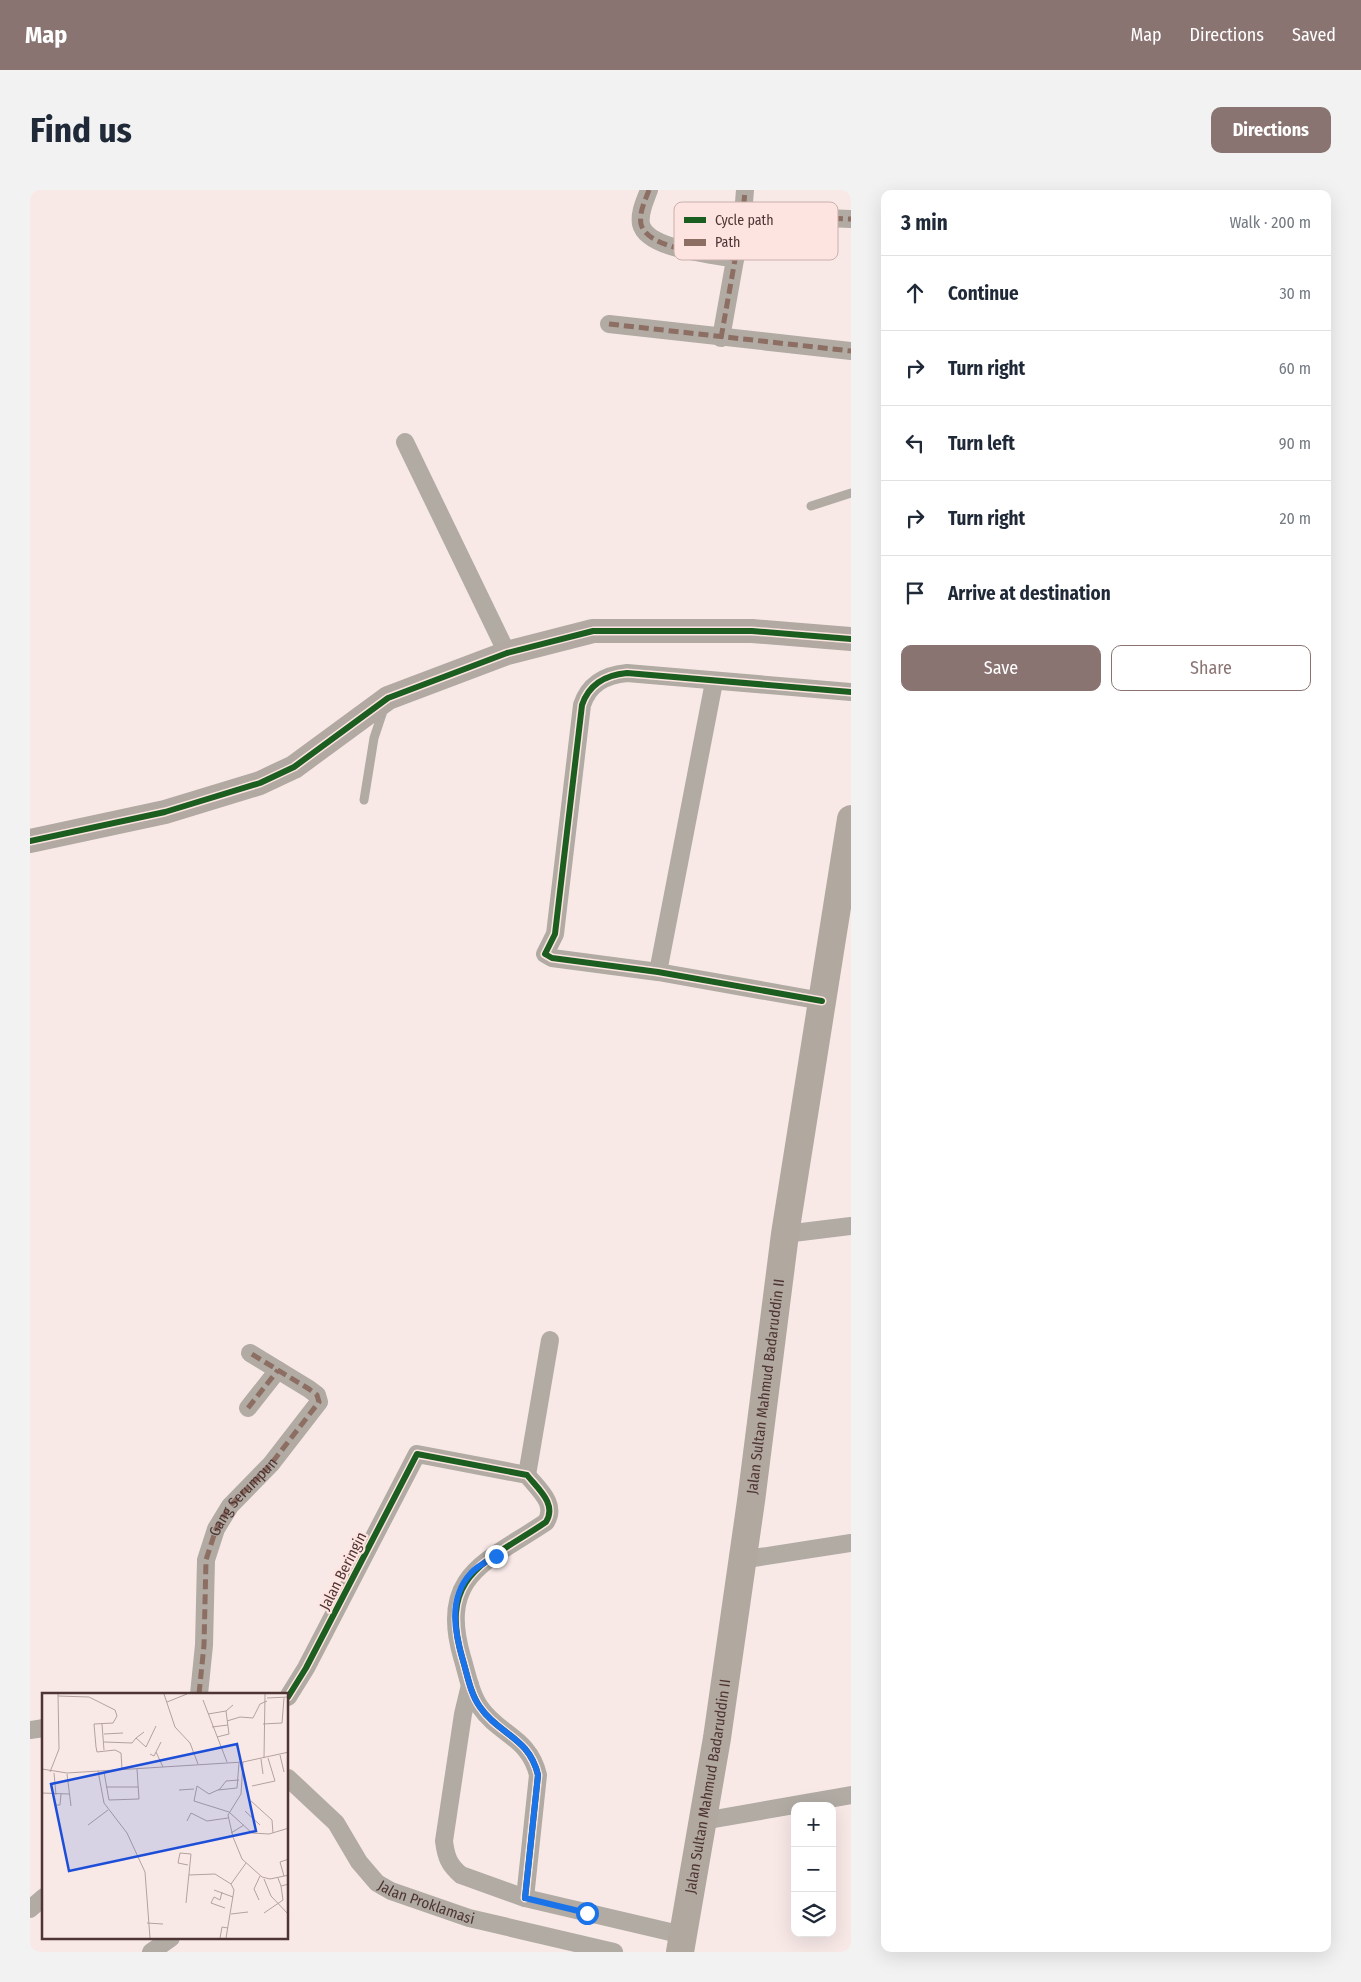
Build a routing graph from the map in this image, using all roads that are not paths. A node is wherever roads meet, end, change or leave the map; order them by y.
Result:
1 (649, 190) edge
2 (838, 219) edge
3 (851, 219) edge
4 (674, 246) edge
5 (735, 260) edge
6 (609, 324) dead end
7 (721, 338) junction
8 (851, 351) edge
9 (405, 442) dead end
10 (851, 493) edge
11 (811, 506) dead end
12 (851, 639) edge
13 (507, 653) junction
14 (714, 682) junction
15 (851, 692) edge
16 (388, 698) junction
17 (364, 800) dead end
18 (851, 819) edge
19 (30, 841) edge
20 (848, 862) edge
21 (658, 972) junction
22 (822, 1001) junction
23 (851, 1226) edge
24 (785, 1234) junction
25 (550, 1340) dead end
26 (250, 1353) dead end
27 (278, 1370) junction
28 (248, 1408) dead end
29 (527, 1475) junction
30 (851, 1543) edge
31 (741, 1560) junction
32 (470, 1685) junction
33 (199, 1693) edge
34 (289, 1695) edge
35 (289, 1779) edge
36 (851, 1796) edge
37 (703, 1821) junction
38 (525, 1898) junction
39 (42, 1899) edge
40 (30, 1909) edge
41 (168, 1940) edge
42 (682, 1943) edge
43 (154, 1951) edge
44 (614, 1952) edge

1 - 4 street
2 - 3 street
5 - 7 street
6 - 7 street
7 - 8 street
9 - 13 street
10 - 11 lane
12 - 13 street
13 - 16 street
14 - 15 street
14 - 21 street
14 - 21 street
16 - 17 lane
16 - 19 street
18 - 20 highway, Jalan Sultan Mahmud Badaruddin II
20 - 22 highway, Jalan Sultan Mahmud Badaruddin II
21 - 22 street
22 - 24 highway, Jalan Sultan Mahmud Badaruddin II
23 - 24 street
24 - 31 highway, Jalan Sultan Mahmud Badaruddin II
25 - 29 street
26 - 27 street, Gang Serumpun
27 - 28 street
27 - 33 street, Gang Serumpun
29 - 32 street
29 - 34 street, Jalan Beringin
30 - 31 street
31 - 37 highway, Jalan Sultan Mahmud Badaruddin II
32 - 38 street
32 - 38 street
35 - 44 street, Jalan Proklamasi
36 - 37 street
37 - 42 highway, Jalan Sultan Mahmud Badaruddin II
38 - 42 street
39 - 40 street
41 - 43 street

